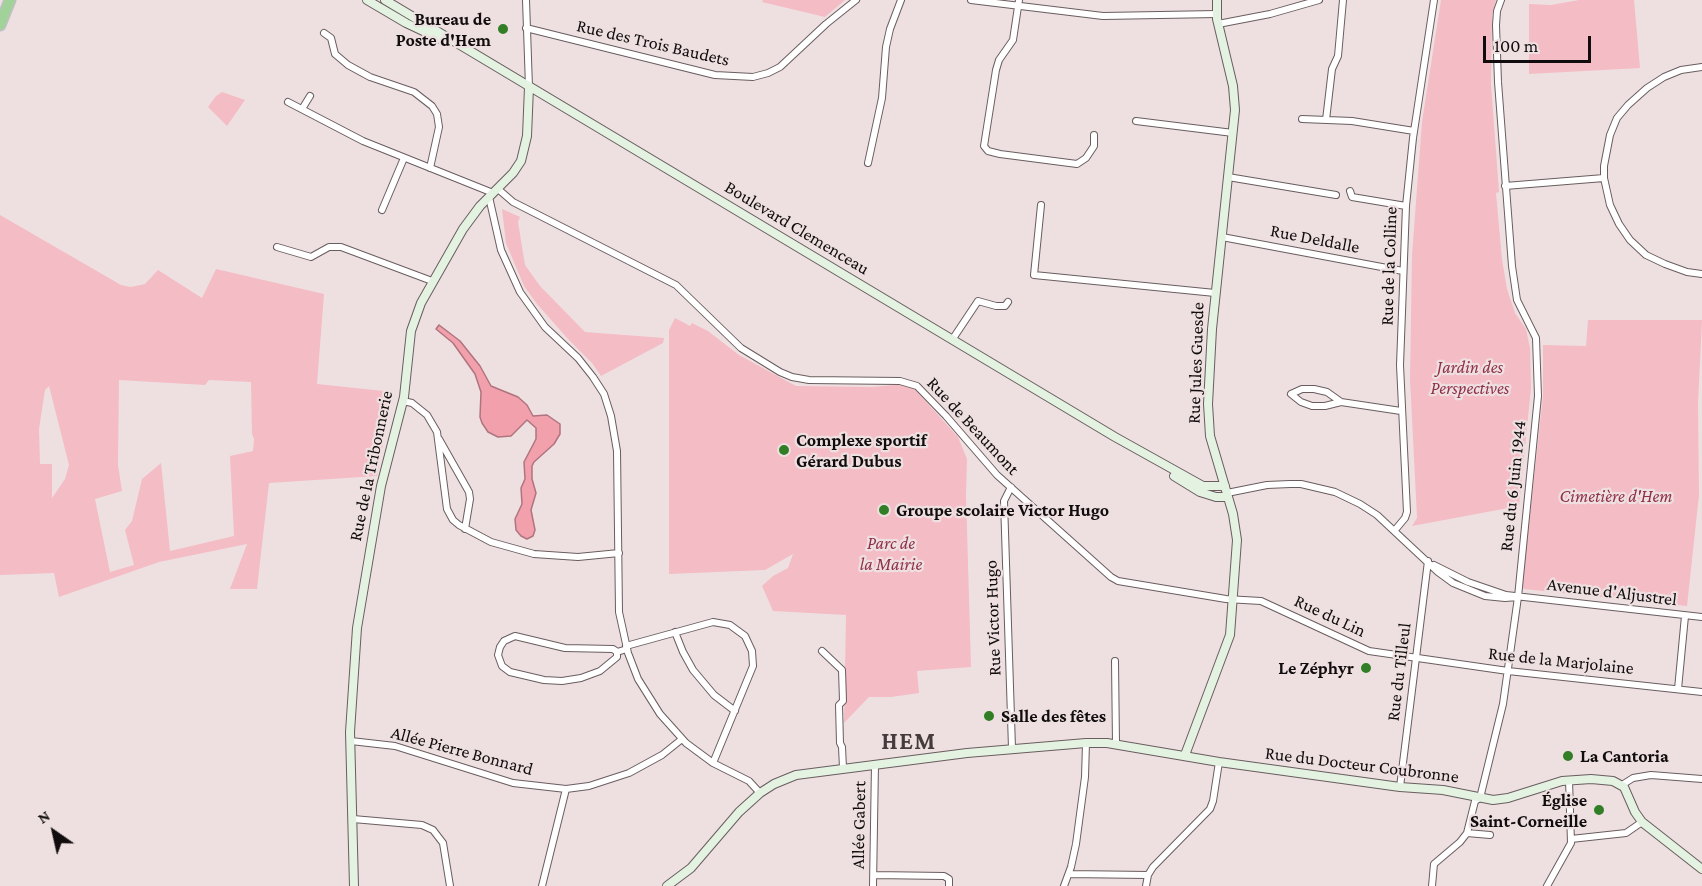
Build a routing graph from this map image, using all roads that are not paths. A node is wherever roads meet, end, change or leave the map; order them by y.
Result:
1 (10, 0) edge
2 (367, 0) edge
3 (385, 0) edge
4 (526, 0) edge
5 (856, 0) edge
6 (901, 0) edge
7 (971, 0) edge
8 (1217, 0) edge
9 (1319, 0) edge
10 (1343, 0) edge
11 (1434, 0) edge
12 (1501, 0) edge
13 (1018, 3) edge
14 (1216, 14) junction
15 (1218, 24) junction
16 (0, 25) edge
17 (526, 28) junction
18 (324, 33) dead end
19 (462, 48) junction
20 (1702, 67) edge
21 (529, 87) junction
22 (310, 96) dead end
23 (288, 102) dead end
24 (302, 109) junction
25 (1302, 119) dead end
26 (1326, 120) junction
27 (1136, 121) dead end
28 (1414, 131) junction
29 (1233, 133) junction
30 (1094, 135) dead end
31 (404, 158) junction
32 (868, 163) dead end
33 (430, 168) junction
34 (1228, 177) junction
35 (1604, 178) junction
36 (475, 186) junction
37 (1505, 186) junction
38 (1350, 191) dead end
39 (491, 195) junction
40 (1336, 195) dead end
41 (1041, 205) dead end
42 (1406, 206) junction
43 (382, 210) dead end
44 (1222, 237) junction
45 (277, 248) dead end
46 (1403, 271) junction
47 (1702, 274) edge
48 (432, 281) junction
49 (1215, 293) junction
50 (1008, 302) dead end
51 (952, 340) junction
52 (403, 401) junction
53 (1341, 402) junction
54 (1401, 411) junction
55 (438, 436) junction
56 (1011, 487) junction
57 (1226, 492) junction
58 (465, 529) junction
59 (1395, 530) junction
60 (619, 553) junction
61 (1428, 561) junction
62 (1518, 597) junction
63 (1233, 599) junction
64 (1685, 616) junction
65 (1702, 617) edge
66 (675, 632) junction
67 (627, 647) junction
68 (822, 651) dead end
69 (618, 652) junction
70 (1416, 657) junction
71 (1115, 661) dead end
72 (1508, 670) junction
73 (1678, 689) junction
74 (1702, 692) edge
75 (735, 711) junction
76 (682, 739) junction
77 (351, 741) junction
78 (1086, 742) junction
79 (1116, 744) junction
80 (1012, 748) junction
81 (1185, 755) junction
82 (1219, 762) junction
83 (713, 763) junction
84 (875, 764) junction
85 (843, 768) junction
86 (1702, 779) edge
87 (1569, 780) junction
88 (1622, 784) junction
89 (1400, 787) junction
90 (566, 789) junction
91 (760, 793) junction
92 (1480, 798) junction
93 (353, 819) junction
94 (1642, 822) junction
95 (1467, 833) junction
96 (1490, 835) dead end
97 (1571, 839) junction
98 (1702, 869) edge
99 (1069, 874) junction
100 (873, 875) junction
101 (1148, 875) junction
102 (949, 883) edge
103 (354, 886) edge
104 (450, 886) edge
105 (542, 886) edge
106 (667, 886) edge
107 (873, 886) edge
108 (1064, 886) edge
109 (1146, 886) edge
110 (1432, 886) edge
111 (1547, 886) edge

1 - 16 highway
2 - 19 street, Boulevard Clemenceau
3 - 19 street, Boulevard Clemenceau
4 - 17 street
5 - 17 street, Rue des Trois Baudets
6 - 32 street
7 - 13 street
8 - 14 street, Rue Jules Guesde
9 - 15 street
10 - 26 street
11 - 28 street, Rue de la Colline
12 - 37 street, Rue du 6 Juin 1944
13 - 14 street
13 - 30 street
14 - 15 street, Rue Jules Guesde
15 - 29 street, Rue Jules Guesde
17 - 21 street
18 - 33 street
19 - 21 street, Boulevard Clemenceau
20 - 35 street
21 - 39 street, Rue de la Tribonnerie
21 - 51 street, Boulevard Clemenceau
22 - 24 street
23 - 24 street, Rue de Beaumont
24 - 31 street, Rue de Beaumont
25 - 26 street
26 - 28 street
27 - 29 street
28 - 42 street, Rue de la Colline
29 - 34 street, Rue Jules Guesde
31 - 33 street, Rue de Beaumont
31 - 43 street
33 - 36 street, Rue de Beaumont
34 - 40 street
34 - 44 street, Rue Jules Guesde
35 - 37 street
35 - 47 street
36 - 39 street, Rue de Beaumont
36 - 39 street, Rue de Beaumont
37 - 62 street, Rue du 6 Juin 1944
38 - 42 street
39 - 48 street, Rue de la Tribonnerie
39 - 56 street, Rue de Beaumont
39 - 60 street
41 - 49 street
42 - 46 street, Rue de la Colline
44 - 46 street, Rue Deldalle
44 - 49 street, Rue Jules Guesde
45 - 48 street
46 - 54 street, Rue de la Colline
48 - 52 street, Rue de la Tribonnerie
49 - 57 street, Rue Jules Guesde
50 - 51 street
51 - 57 street, Boulevard Clemenceau
52 - 55 street
52 - 77 street, Rue de la Tribonnerie
53 - 53 street
53 - 54 street
54 - 59 street, Rue de la Colline
55 - 58 street
55 - 58 street
56 - 63 street, Rue de Beaumont
56 - 80 street, Rue Victor Hugo
57 - 59 street, Avenue d'Aljustrel
57 - 63 street, Rue Jules Guesde
58 - 60 street
59 - 61 street, Avenue d'Aljustrel
60 - 67 street
61 - 62 street, Avenue d'Aljustrel
61 - 70 street, Rue du Tilleul
62 - 64 street, Avenue d'Aljustrel
62 - 72 street, Rue du 6 Juin 1944
63 - 70 street, Rue du Lin
63 - 81 street, Rue Jules Guesde
64 - 65 street, Avenue d'Aljustrel
64 - 73 street
66 - 67 street
66 - 75 street
66 - 75 street
67 - 69 street
67 - 76 street
68 - 85 street
69 - 69 street
70 - 72 street, Rue de la Marjolaine
70 - 89 street, Rue du Tilleul
71 - 79 street
72 - 73 street, Rue de la Marjolaine
72 - 92 street, Rue du 6 Juin 1944
73 - 74 street, Rue de la Marjolaine
75 - 83 street
76 - 83 street
76 - 90 street, Allée Pierre Bonnard
77 - 90 street, Allée Pierre Bonnard
77 - 93 street, Rue de la Tribonnerie
78 - 79 street, Rue du Docteur Coubronne
78 - 80 street, Rue du Docteur Coubronne
78 - 99 street
79 - 81 street, Rue du Docteur Coubronne
80 - 84 street, Rue du Docteur Coubronne
81 - 82 street, Rue du Docteur Coubronne
82 - 89 street, Rue du Docteur Coubronne
82 - 101 street
83 - 91 street
84 - 85 street, Rue du Docteur Coubronne
84 - 100 street, Allée Gabert
85 - 91 street, Rue du Docteur Coubronne
86 - 88 street
87 - 88 street, Rue du Docteur Coubronne
87 - 92 street, Rue du Docteur Coubronne
87 - 97 street
88 - 94 street
89 - 92 street, Rue du Docteur Coubronne
90 - 105 street
91 - 106 street, Rue du Docteur Coubronne
92 - 95 street, Rue du 6 Juin 1944
93 - 103 street, Rue de la Tribonnerie
93 - 104 street
94 - 97 street
94 - 98 street
95 - 96 street
95 - 110 street
97 - 111 street
99 - 101 street
99 - 108 street
100 - 102 street
100 - 107 street, Allée Gabert
101 - 109 street

